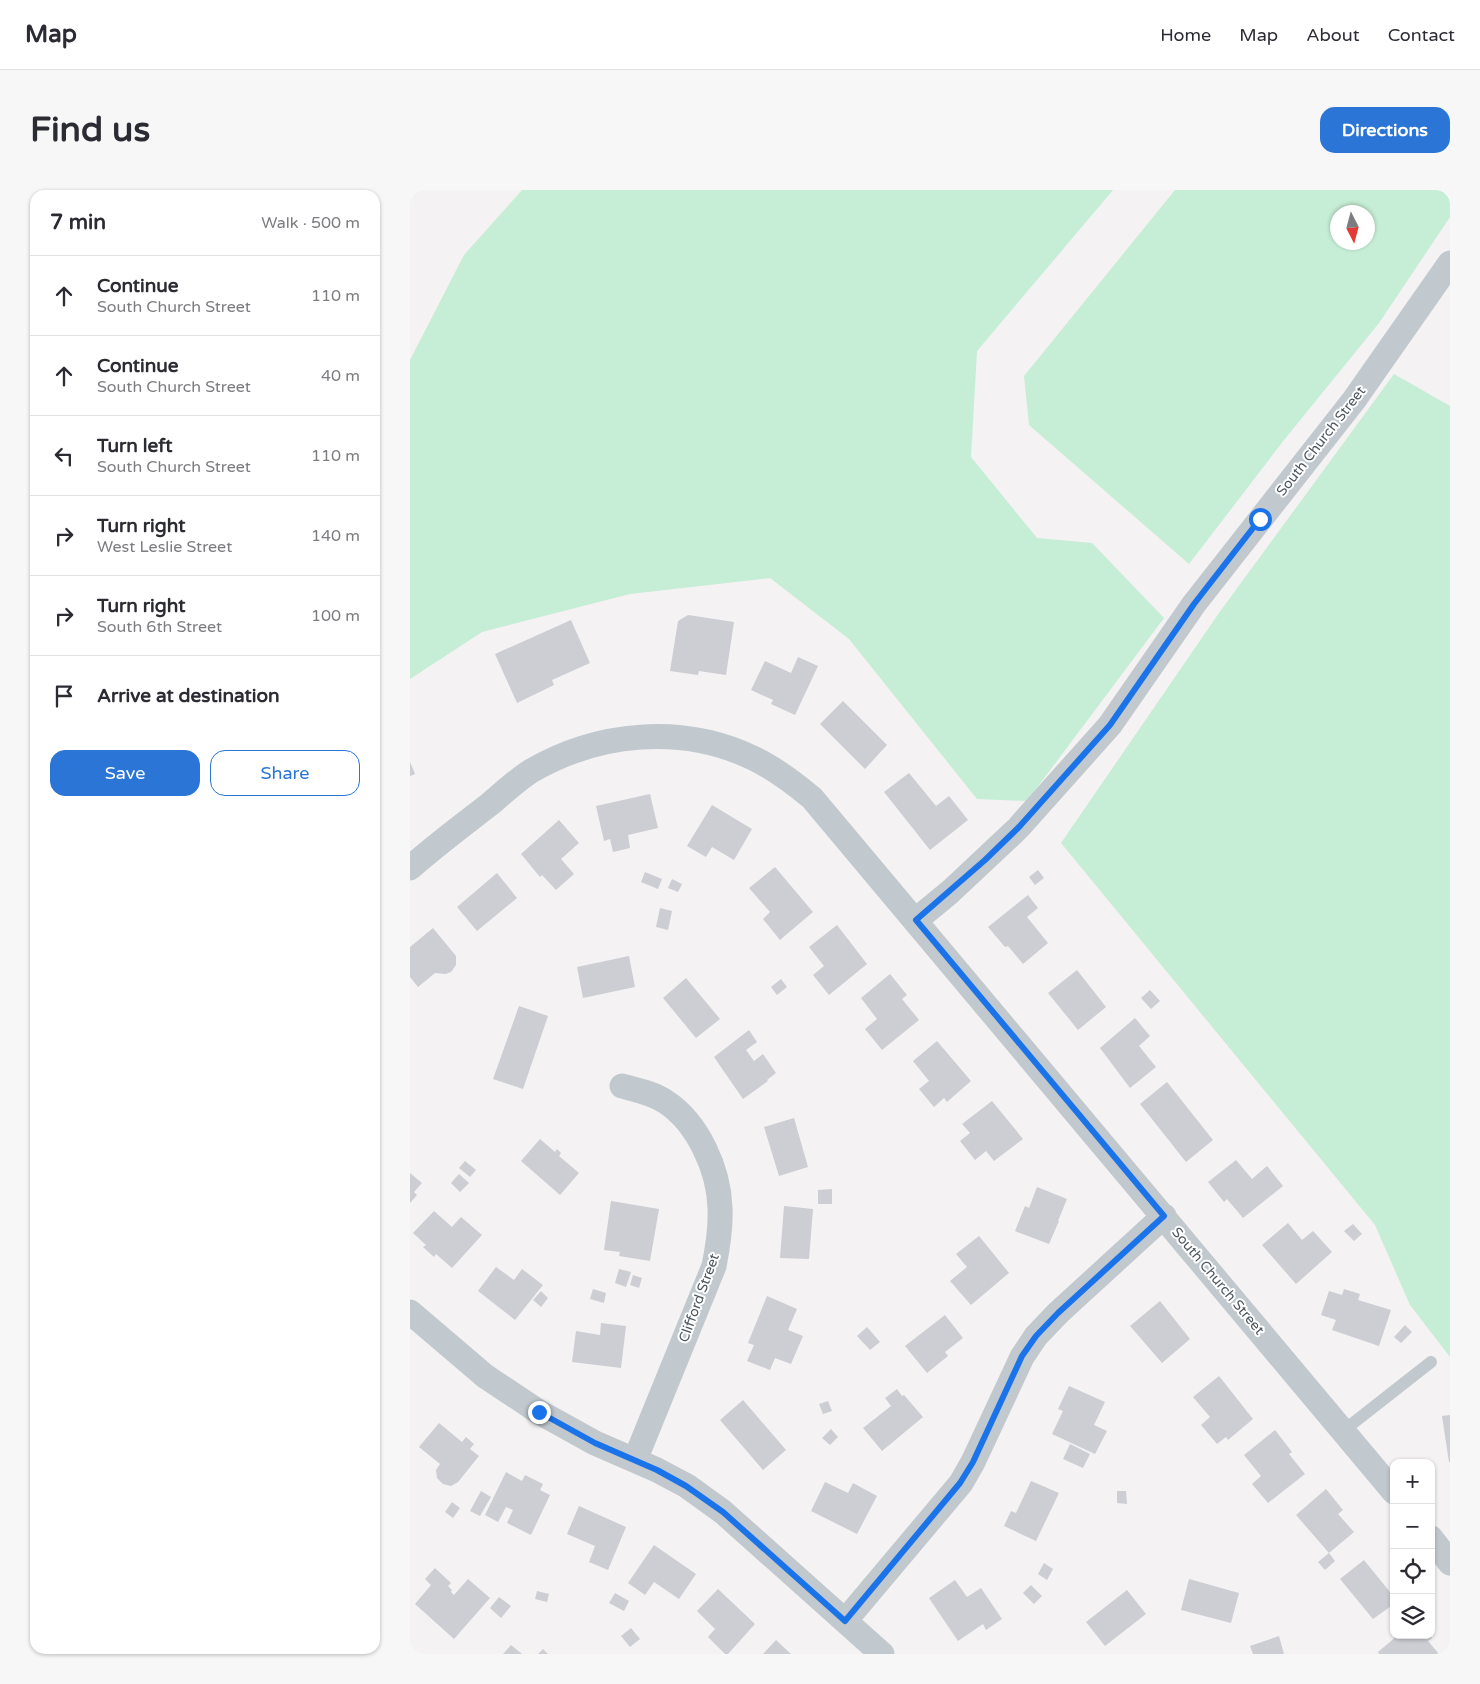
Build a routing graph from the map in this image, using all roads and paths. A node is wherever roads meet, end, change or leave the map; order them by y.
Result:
1 (1450, 263) edge
2 (410, 868) edge
3 (916, 920) junction
4 (622, 1086) dead end
5 (1164, 1216) junction
6 (410, 1312) edge
7 (1430, 1362) dead end
8 (1343, 1431) junction
9 (635, 1460) junction
10 (1390, 1487) edge
11 (1435, 1543) edge
12 (1450, 1563) edge
13 (845, 1621) junction
14 (882, 1654) edge

1 - 3 street, South Church Street
2 - 3 street
3 - 5 street, South Church Street
4 - 9 street, Clifford Street
5 - 8 street, South Church Street
5 - 13 street
6 - 9 street
7 - 8 lane
8 - 10 street, South Church Street
9 - 13 street
11 - 12 street
13 - 14 street

